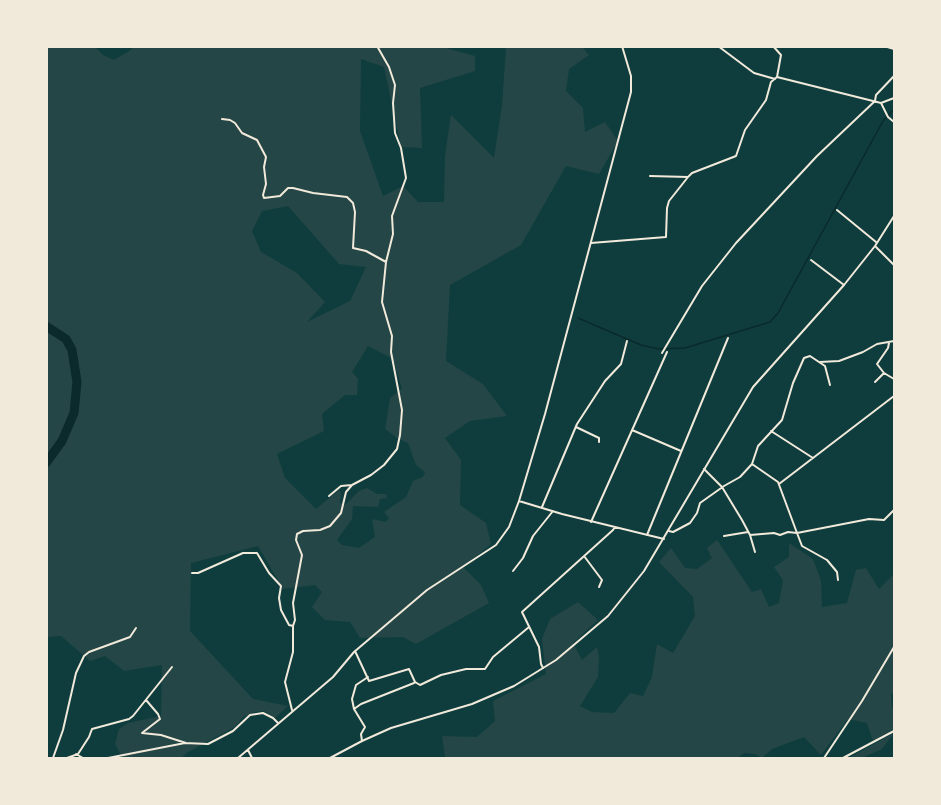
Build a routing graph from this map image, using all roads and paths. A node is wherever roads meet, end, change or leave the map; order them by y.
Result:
1 (376, 46) edge
2 (622, 46) edge
3 (718, 46) edge
4 (773, 46) edge
5 (884, 46) edge
6 (894, 50) edge
7 (894, 76) edge
8 (776, 78) junction
9 (894, 98) edge
10 (874, 101) junction
11 (880, 103) junction
12 (222, 118) dead end
13 (894, 122) edge
14 (650, 176) dead end
15 (688, 177) junction
16 (837, 210) dead end
17 (894, 216) edge
18 (876, 242) junction
19 (591, 243) junction
20 (874, 246) junction
21 (811, 260) dead end
22 (386, 262) junction
23 (894, 265) edge
24 (844, 285) junction
25 (729, 338) dead end
26 (627, 341) dead end
27 (894, 341) edge
28 (889, 343) junction
29 (667, 352) dead end
30 (662, 353) dead end
31 (820, 362) junction
32 (884, 373) junction
33 (894, 378) edge
34 (875, 382) dead end
35 (830, 385) dead end
36 (894, 396) edge
37 (576, 427) junction
38 (632, 430) junction
39 (771, 431) junction
40 (599, 442) dead end
41 (681, 451) junction
42 (813, 458) junction
43 (752, 464) junction
44 (704, 469) junction
45 (780, 484) junction
46 (352, 485) junction
47 (722, 488) junction
48 (329, 496) dead end
49 (519, 501) junction
50 (542, 507) junction
51 (894, 510) edge
52 (553, 511) junction
53 (591, 522) junction
54 (615, 527) junction
55 (669, 531) junction
56 (750, 533) junction
57 (797, 533) junction
58 (647, 535) junction
59 (724, 536) dead end
60 (664, 539) junction
61 (754, 552) dead end
62 (584, 556) junction
63 (513, 571) dead end
64 (192, 573) dead end
65 (838, 579) dead end
66 (599, 587) dead end
67 (293, 626) junction
68 (529, 627) junction
69 (136, 628) dead end
70 (894, 647) edge
71 (355, 651) junction
72 (172, 667) dead end
73 (543, 668) junction
74 (368, 677) junction
75 (415, 682) junction
76 (146, 700) junction
77 (354, 709) junction
78 (292, 711) junction
79 (278, 723) junction
80 (894, 731) edge
81 (362, 741) junction
82 (186, 743) junction
83 (248, 750) junction
84 (76, 754) junction
85 (53, 759) edge
86 (67, 759) edge
87 (83, 759) edge
88 (108, 759) edge
89 (238, 759) edge
90 (252, 759) edge
91 (330, 759) edge
92 (824, 759) edge
93 (843, 759) edge

1 - 22 street
2 - 19 street
3 - 8 street
4 - 8 street
5 - 6 street
7 - 10 street
8 - 10 street
8 - 15 street
9 - 11 street
10 - 11 street
10 - 30 street
11 - 13 street
12 - 22 street
14 - 15 street
15 - 19 street
16 - 18 street
17 - 18 street
18 - 20 street
19 - 49 street
20 - 23 street
20 - 24 street
21 - 24 street
22 - 46 street
24 - 44 street
25 - 41 street
26 - 37 street
27 - 28 street
28 - 31 street
28 - 32 street
29 - 38 street
31 - 35 street
31 - 39 street
32 - 33 street
32 - 34 street
36 - 42 street
37 - 40 street
37 - 50 street
38 - 41 street
38 - 53 street
39 - 42 street
39 - 43 street
41 - 58 street
42 - 45 street
43 - 45 street
43 - 47 street
44 - 47 street
44 - 55 street
45 - 57 street
46 - 48 street
46 - 67 street
47 - 55 street
47 - 56 street
49 - 50 street
49 - 71 street
50 - 52 street
51 - 57 street
52 - 53 street
52 - 63 street
53 - 54 street
54 - 58 street
54 - 62 street
55 - 60 street
56 - 57 street
56 - 59 street
56 - 61 street
57 - 65 street
58 - 60 street
60 - 73 street
62 - 66 street
62 - 68 street
64 - 67 street
67 - 78 street
68 - 73 street
68 - 75 street
69 - 85 street
70 - 92 street
71 - 74 street
71 - 78 street
72 - 76 street
73 - 81 street
74 - 75 street
74 - 77 street
75 - 77 street
76 - 82 street
76 - 84 street
77 - 81 street
78 - 79 street
79 - 82 street
79 - 83 street
80 - 93 street
81 - 91 street
82 - 88 street
83 - 89 street
83 - 90 street
84 - 86 street
84 - 87 street

